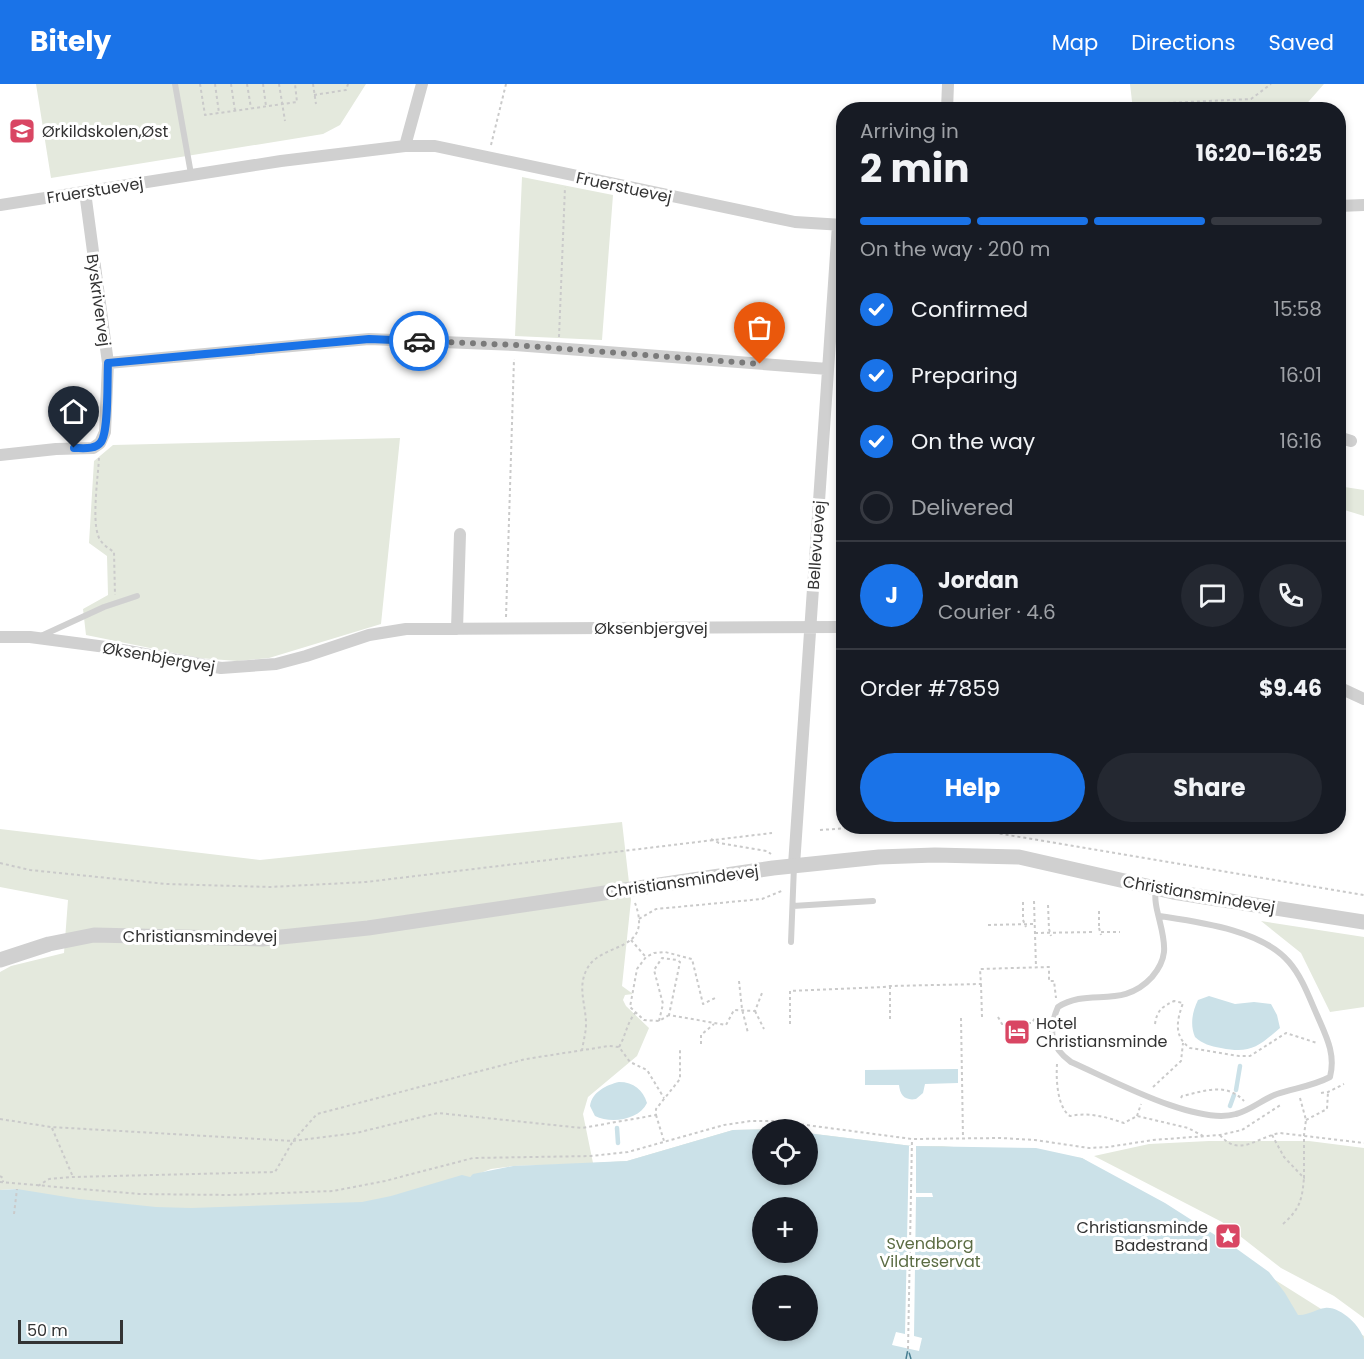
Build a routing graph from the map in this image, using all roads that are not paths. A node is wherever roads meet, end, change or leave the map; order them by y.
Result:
1 (175, 84) edge
2 (422, 84) edge
3 (948, 84) edge
4 (947, 102) edge
5 (405, 146) junction
6 (191, 174) junction
7 (85, 192) junction
8 (0, 205) edge
9 (1364, 205) edge
10 (1346, 206) edge
11 (836, 225) edge
12 (836, 273) edge
13 (108, 363) junction
14 (828, 369) junction
15 (1346, 439) edge
16 (1351, 441) dead end
17 (0, 454) edge
18 (460, 534) dead end
19 (137, 596) dead end
20 (810, 627) junction
21 (836, 627) edge
22 (457, 629) junction
23 (0, 637) edge
24 (37, 638) junction
25 (1346, 691) edge
26 (1364, 699) edge
27 (794, 865) junction
28 (1156, 888) junction
29 (873, 901) dead end
30 (793, 906) junction
31 (1160, 916) junction
32 (1364, 922) edge
33 (791, 942) dead end
34 (0, 960) edge

1 - 6 lane
2 - 5 street
3 - 4 street
5 - 6 street, Fruerstuevej
5 - 11 street, Fruerstuevej
6 - 7 street, Fruerstuevej
7 - 8 street, Fruerstuevej
7 - 13 street, Byskrivervej
9 - 10 street
12 - 14 street, Bellevuevej
13 - 14 street
13 - 17 street, Byskrivervej
14 - 20 street, Bellevuevej
15 - 16 street
18 - 22 street
19 - 24 lane
20 - 21 street, Øksenbjergvej
20 - 22 street, Øksenbjergvej
20 - 27 street, Bellevuevej
22 - 24 street, Øksenbjergvej
23 - 24 street, Øksenbjergvej
25 - 26 street
27 - 28 street, Christiansmindevej
27 - 30 lane
27 - 34 street, Christiansmindevej
28 - 31 lane
28 - 32 street, Christiansmindevej
29 - 30 lane
30 - 33 lane
31 - 31 lane

